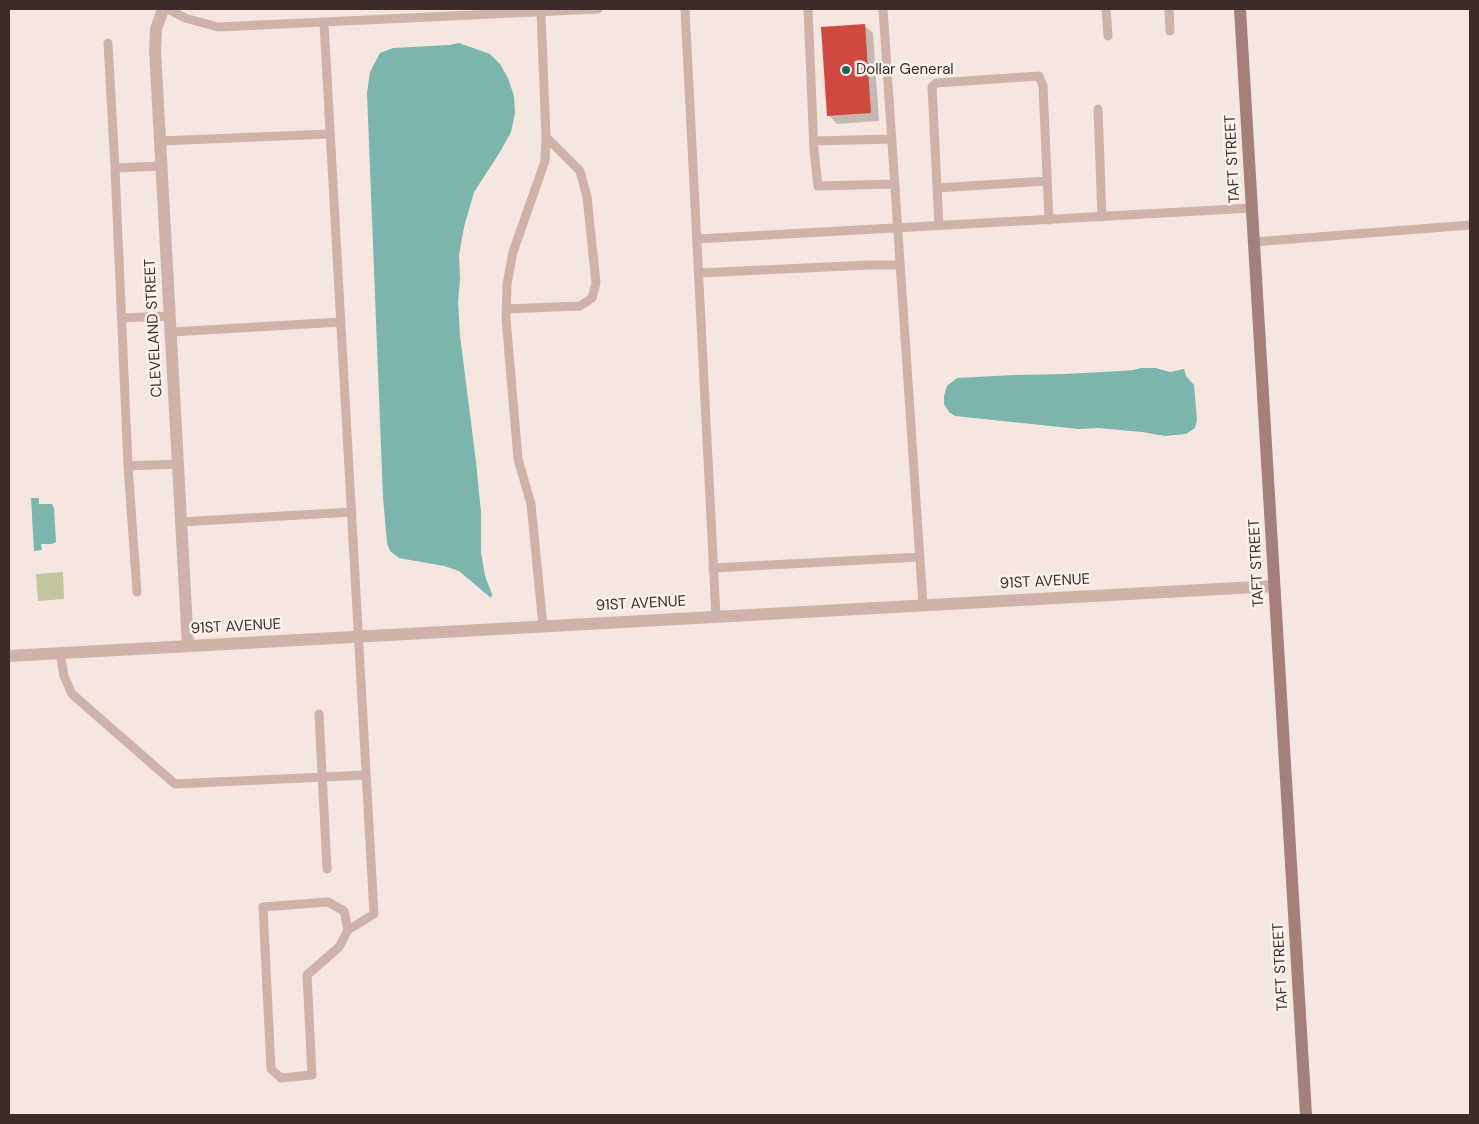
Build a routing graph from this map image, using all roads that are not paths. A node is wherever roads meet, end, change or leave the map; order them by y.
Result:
1 (163, 9) edge
2 (168, 9) edge
3 (598, 9) edge
4 (685, 9) edge
5 (808, 9) edge
6 (883, 9) edge
7 (1106, 9) edge
8 (1169, 9) edge
9 (1240, 9) edge
10 (541, 12) junction
11 (324, 23) junction
12 (1170, 32) dead end
13 (1108, 36) dead end
14 (108, 43) dead end
15 (1098, 109) dead end
16 (329, 134) junction
17 (546, 137) junction
18 (892, 139) junction
19 (814, 141) junction
20 (160, 142) junction
21 (161, 166) junction
22 (115, 168) junction
23 (1047, 181) junction
24 (894, 184) junction
25 (937, 188) junction
26 (1252, 208) junction
27 (1102, 217) junction
28 (1049, 220) junction
29 (1470, 225) edge
30 (939, 226) junction
31 (897, 229) junction
32 (697, 239) junction
33 (1254, 242) junction
34 (900, 265) junction
35 (698, 274) junction
36 (506, 309) junction
37 (170, 316) junction
38 (122, 318) junction
39 (341, 322) junction
40 (170, 332) junction
41 (178, 464) junction
42 (128, 466) junction
43 (352, 512) junction
44 (180, 522) junction
45 (920, 557) junction
46 (713, 568) junction
47 (1274, 586) junction
48 (137, 592) dead end
49 (923, 605) junction
50 (716, 616) junction
51 (543, 626) junction
52 (358, 636) junction
53 (188, 646) junction
54 (60, 653) junction
55 (9, 656) edge
56 (319, 714) dead end
57 (366, 775) junction
58 (322, 777) junction
59 (327, 869) dead end
60 (348, 930) junction
61 (1306, 1115) edge

1 - 20 street, CLEVELAND STREET
2 - 11 lane
3 - 10 lane
4 - 32 lane
5 - 19 lane
6 - 18 lane
7 - 13 lane
8 - 12 lane
9 - 26 main road, TAFT STREET
10 - 11 lane
10 - 17 lane
11 - 16 lane
14 - 22 lane
15 - 27 lane
16 - 20 lane
16 - 39 lane
17 - 36 lane
17 - 36 lane
18 - 19 lane
18 - 24 lane
19 - 24 lane
20 - 21 street, CLEVELAND STREET
21 - 22 lane
21 - 37 street, CLEVELAND STREET
22 - 38 lane
23 - 25 lane
23 - 25 lane
23 - 28 lane
24 - 31 lane
25 - 30 lane
26 - 27 lane
26 - 33 main road, TAFT STREET
27 - 28 lane
28 - 30 lane
29 - 33 lane
30 - 31 lane
31 - 32 lane
31 - 34 lane
32 - 35 lane
33 - 47 main road, TAFT STREET
34 - 35 lane
34 - 45 lane
35 - 46 lane
36 - 51 lane
37 - 38 lane
37 - 40 street, CLEVELAND STREET
38 - 42 lane
39 - 40 lane
39 - 43 lane
40 - 41 street, CLEVELAND STREET
41 - 42 lane
41 - 44 street, CLEVELAND STREET
42 - 48 lane
43 - 44 lane
43 - 52 lane
44 - 53 street, CLEVELAND STREET
45 - 46 lane
45 - 49 lane
46 - 50 lane
47 - 49 street, 91ST AVENUE
47 - 61 main road, TAFT STREET
49 - 50 street, 91ST AVENUE
50 - 51 street, 91ST AVENUE
51 - 52 street, 91ST AVENUE
52 - 53 street, 91ST AVENUE
52 - 57 lane
53 - 54 street, 91ST AVENUE
54 - 55 street, 91ST AVENUE
54 - 58 lane
56 - 58 lane
57 - 58 lane
57 - 60 lane
58 - 59 lane
60 - 60 lane

